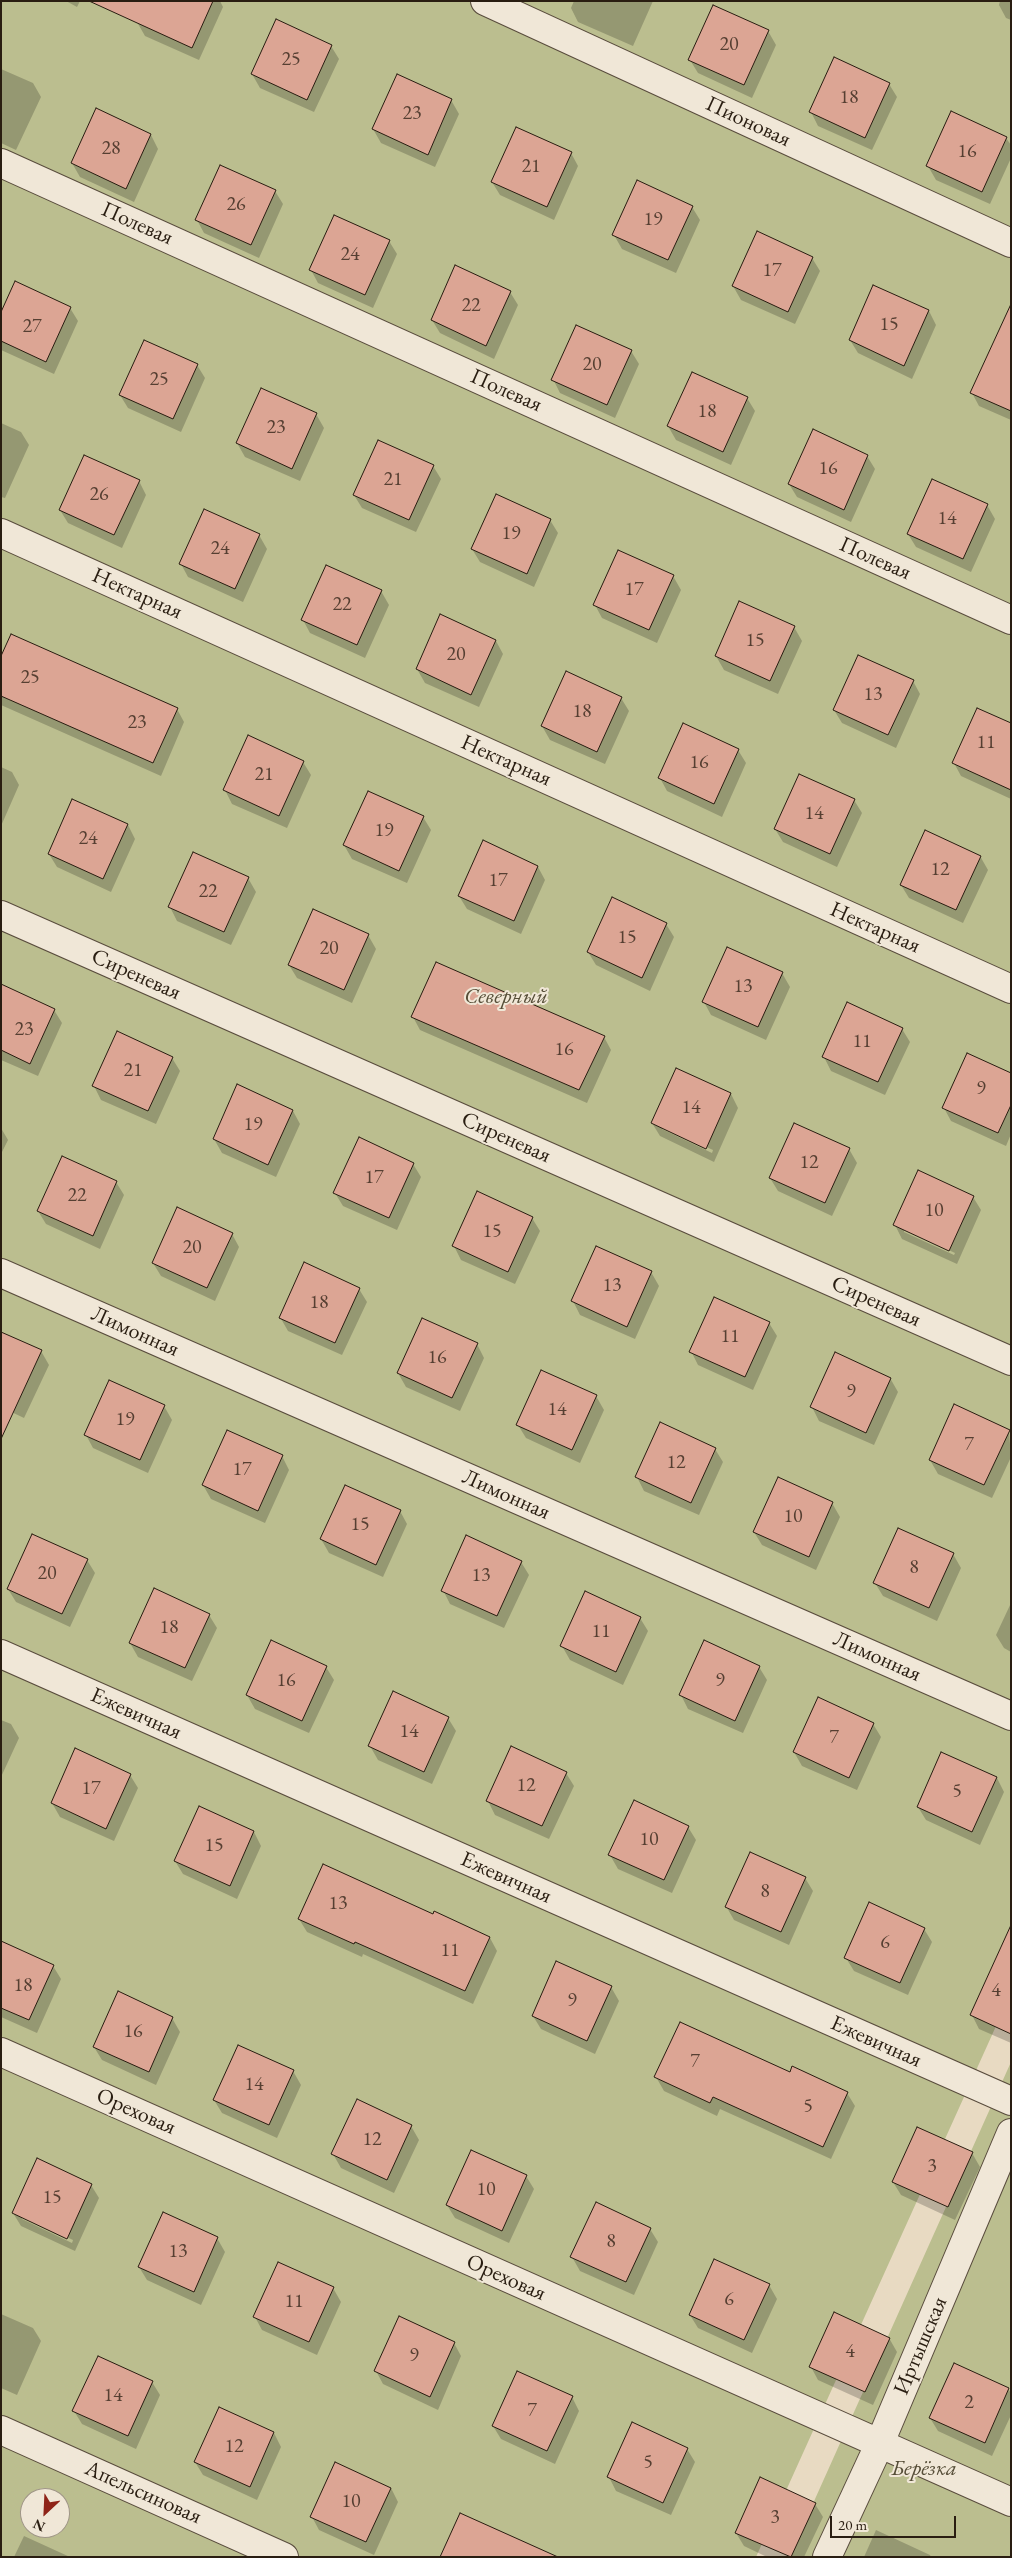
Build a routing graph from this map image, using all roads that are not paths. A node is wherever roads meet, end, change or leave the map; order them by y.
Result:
1 (485, 1) edge
2 (1, 163) edge
3 (1011, 243) edge
4 (1, 533) edge
5 (1011, 620) edge
6 (1, 915) edge
7 (1011, 989) edge
8 (1, 1273) edge
9 (1011, 1361) edge
10 (1, 1654) edge
11 (1011, 1716) edge
12 (1, 2052) edge
13 (1011, 2101) edge
14 (1011, 2133) edge
15 (1, 2430) edge
16 (879, 2445) junction
17 (1011, 2502) edge
18 (284, 2557) edge
19 (827, 2557) edge

1 - 3 street, Пионовая
2 - 5 street, Полевая
4 - 7 street, Нектарная
6 - 9 street, Сиреневая
8 - 11 street, Лимонная
10 - 13 street, Ежевичная
12 - 16 street, Ореховая
14 - 16 street, Иртышская
15 - 18 street, Апельсиновая
16 - 17 street, Ореховая
16 - 19 street, Иртышская

